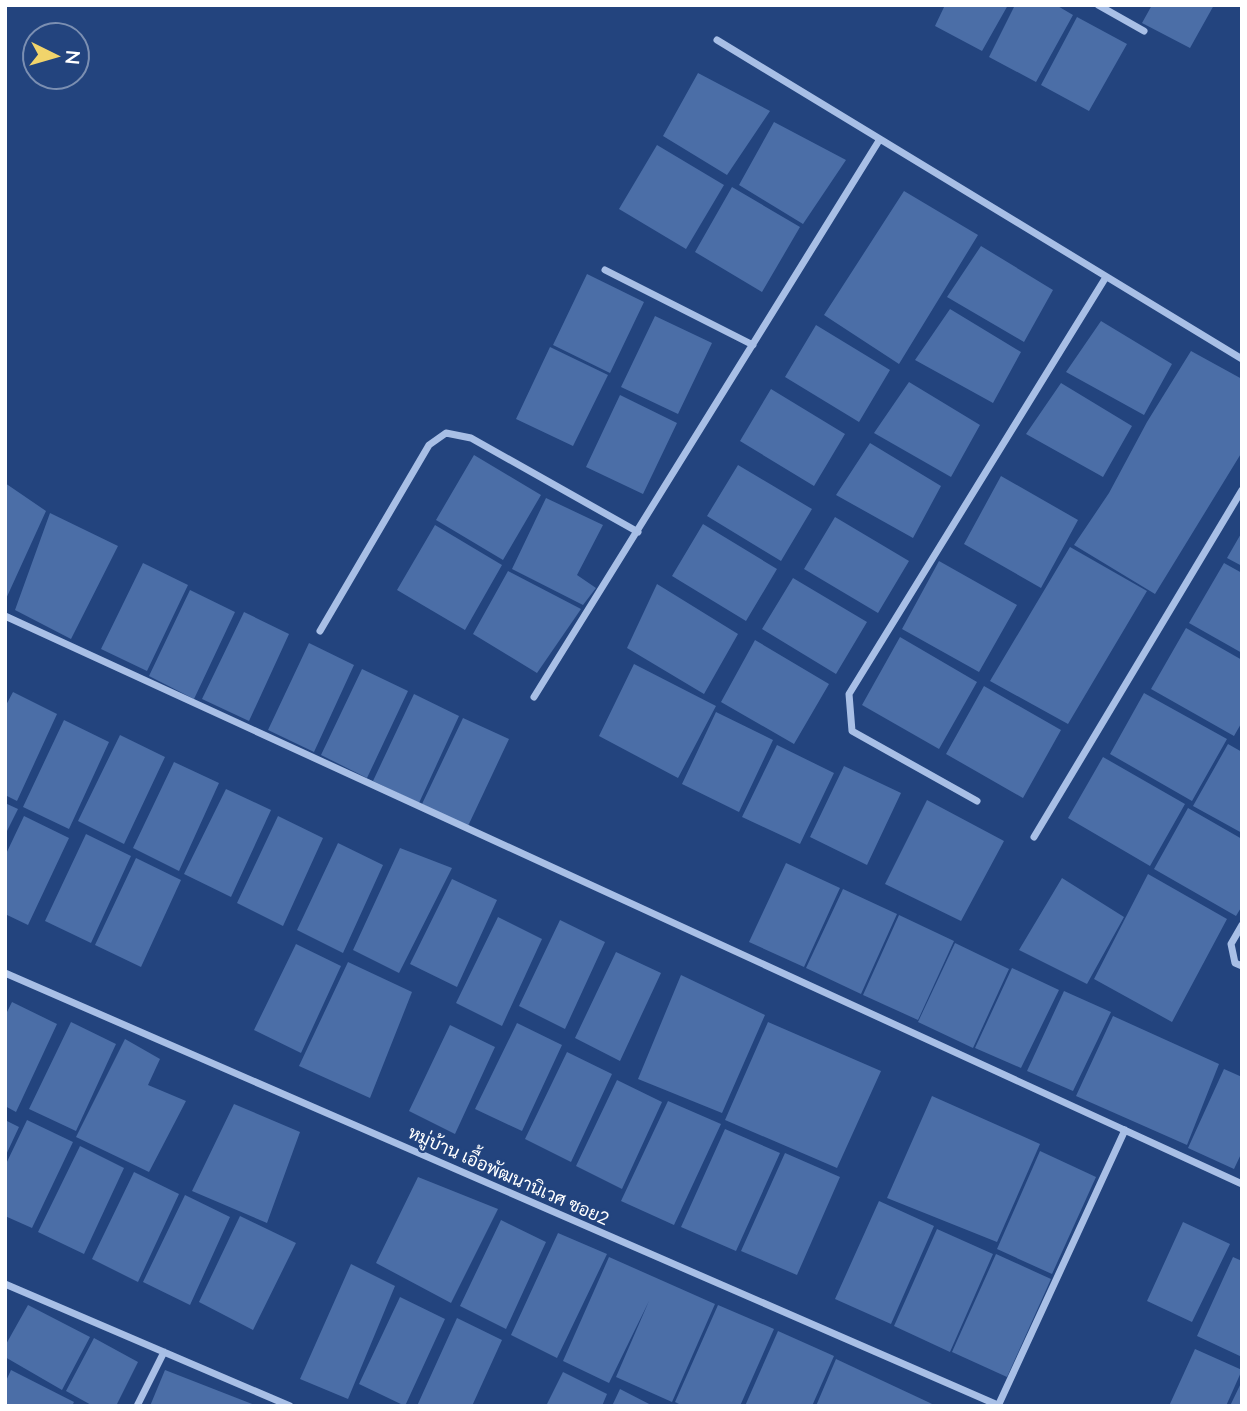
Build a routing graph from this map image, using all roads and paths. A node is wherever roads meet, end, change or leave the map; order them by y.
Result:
1 (1098, 5) edge
2 (1144, 30) dead end
3 (717, 40) dead end
4 (880, 139) junction
5 (605, 270) dead end
6 (1106, 276) junction
7 (752, 345) junction
8 (1242, 359) edge
9 (1242, 490) edge
10 (638, 532) junction
11 (5, 616) edge
12 (320, 631) dead end
13 (534, 697) dead end
14 (977, 801) dead end
15 (1034, 837) dead end
16 (1242, 925) edge
17 (1242, 967) edge
18 (5, 973) edge
19 (1125, 1130) junction
20 (1242, 1184) edge
21 (5, 1284) edge
22 (164, 1352) junction
23 (137, 1406) edge
24 (290, 1406) edge
25 (999, 1406) edge

1 - 2 street
3 - 4 street
4 - 6 street
4 - 7 street
5 - 7 street
6 - 8 street
6 - 14 street
7 - 10 street
9 - 15 street
10 - 12 street
10 - 13 street
11 - 19 street
16 - 17 street
18 - 25 street, หมู่บ้าน เอื้อพัฒนานิเวศ ซอย2
19 - 20 street
19 - 25 street
21 - 22 street
22 - 23 street
22 - 24 street

